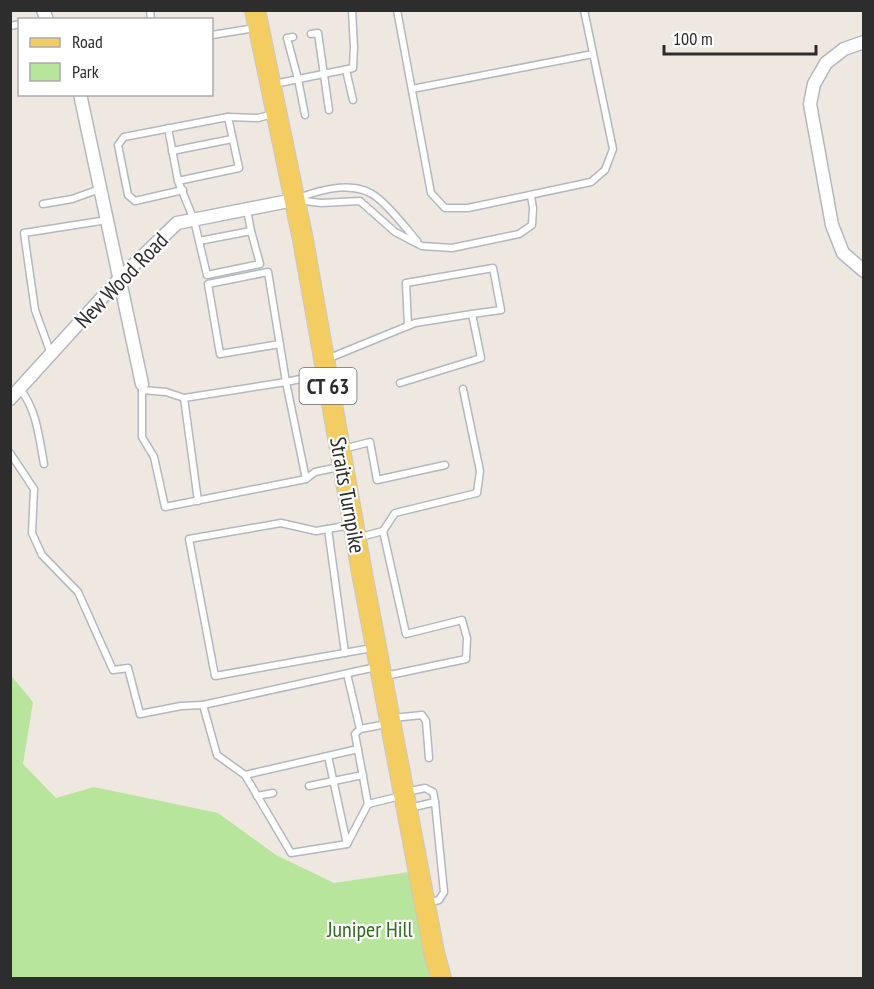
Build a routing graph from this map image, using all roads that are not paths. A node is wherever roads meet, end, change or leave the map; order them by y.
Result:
1 (352, 10) edge
2 (397, 10) edge
3 (584, 10) edge
4 (256, 19) edge
5 (315, 34) dead end
6 (213, 35) edge
7 (292, 37) dead end
8 (864, 42) edge
9 (593, 54) junction
10 (346, 70) junction
11 (324, 74) junction
12 (298, 79) junction
13 (270, 85) junction
14 (412, 89) junction
15 (80, 96) edge
16 (353, 100) dead end
17 (329, 110) dead end
18 (276, 113) junction
19 (304, 115) dead end
20 (228, 117) junction
21 (168, 128) junction
22 (232, 139) junction
23 (172, 151) junction
24 (178, 181) junction
25 (100, 189) junction
26 (183, 190) junction
27 (531, 196) junction
28 (294, 200) junction
29 (43, 204) dead end
30 (247, 209) junction
31 (107, 220) junction
32 (194, 220) junction
33 (251, 231) junction
34 (199, 242) junction
35 (422, 246) junction
36 (864, 271) edge
37 (119, 279) junction
38 (472, 314) junction
39 (408, 326) junction
40 (280, 344) junction
41 (51, 355) junction
42 (325, 367) junction
43 (286, 382) junction
44 (400, 383) dead end
45 (142, 387) junction
46 (20, 389) junction
47 (463, 389) dead end
48 (184, 398) junction
49 (10, 399) edge
50 (10, 453) edge
51 (341, 458) junction
52 (44, 464) dead end
53 (445, 465) dead end
54 (306, 478) junction
55 (198, 501) junction
56 (328, 529) junction
57 (354, 531) junction
58 (383, 531) junction
59 (345, 653) junction
60 (379, 663) junction
61 (347, 674) junction
62 (203, 705) junction
63 (390, 721) junction
64 (360, 729) junction
65 (358, 749) junction
66 (328, 756) junction
67 (429, 758) dead end
68 (244, 775) junction
69 (363, 775) junction
70 (334, 781) junction
71 (309, 786) dead end
72 (273, 793) dead end
73 (257, 796) junction
74 (405, 799) junction
75 (435, 802) junction
76 (368, 804) junction
77 (347, 844) junction
78 (425, 903) junction
79 (441, 978) edge

1 - 10 lane
2 - 14 lane
3 - 9 lane
4 - 6 lane
4 - 13 main road, Straits Turnpike / CT 63
5 - 11 lane
7 - 12 lane
8 - 36 street
9 - 14 lane
9 - 27 lane
10 - 11 lane
10 - 16 lane
11 - 12 lane
11 - 17 lane
12 - 13 lane
12 - 19 lane
13 - 18 main road, Straits Turnpike / CT 63
14 - 27 lane
15 - 25 street
18 - 20 lane
18 - 28 main road, Straits Turnpike / CT 63
20 - 21 lane
20 - 22 lane
21 - 23 lane
21 - 26 lane
22 - 23 lane
22 - 24 lane
23 - 24 lane
24 - 26 lane
25 - 29 lane
25 - 31 street
26 - 32 lane
27 - 35 lane
28 - 30 street, New Wood Road
28 - 35 lane
28 - 35 lane
28 - 42 main road, Straits Turnpike / CT 63
30 - 32 street, New Wood Road
30 - 33 lane
31 - 37 street
31 - 41 lane
32 - 34 lane
32 - 37 street, New Wood Road
33 - 34 lane
33 - 34 lane
37 - 41 street, New Wood Road
37 - 45 street
38 - 39 lane
38 - 39 lane
38 - 44 lane
39 - 42 lane
40 - 40 lane
40 - 43 lane
41 - 46 street, New Wood Road
42 - 43 lane
42 - 51 main road, Straits Turnpike / CT 63
43 - 48 lane
43 - 54 lane
45 - 48 lane
45 - 55 lane
46 - 49 street, New Wood Road
46 - 52 lane
47 - 58 lane
48 - 55 lane
50 - 62 lane
51 - 53 lane
51 - 54 lane
51 - 57 main road, Straits Turnpike / CT 63
54 - 55 lane
56 - 57 lane
56 - 59 lane
56 - 59 lane
57 - 58 lane
57 - 60 main road, Straits Turnpike / CT 63
58 - 60 lane
59 - 60 lane
60 - 61 lane
60 - 63 main road, Straits Turnpike / CT 63
61 - 62 lane
61 - 64 lane
62 - 68 lane
63 - 64 lane
63 - 67 lane
63 - 74 main road, Straits Turnpike / CT 63
64 - 65 lane
65 - 66 lane
65 - 69 lane
66 - 68 lane
66 - 70 lane
68 - 73 lane
69 - 70 lane
69 - 76 lane
70 - 71 lane
70 - 77 lane
72 - 73 lane
73 - 77 lane
74 - 75 lane
74 - 75 lane
74 - 76 lane
74 - 78 main road, Straits Turnpike / CT 63
75 - 78 lane
76 - 77 lane
78 - 79 main road, Straits Turnpike / CT 63

